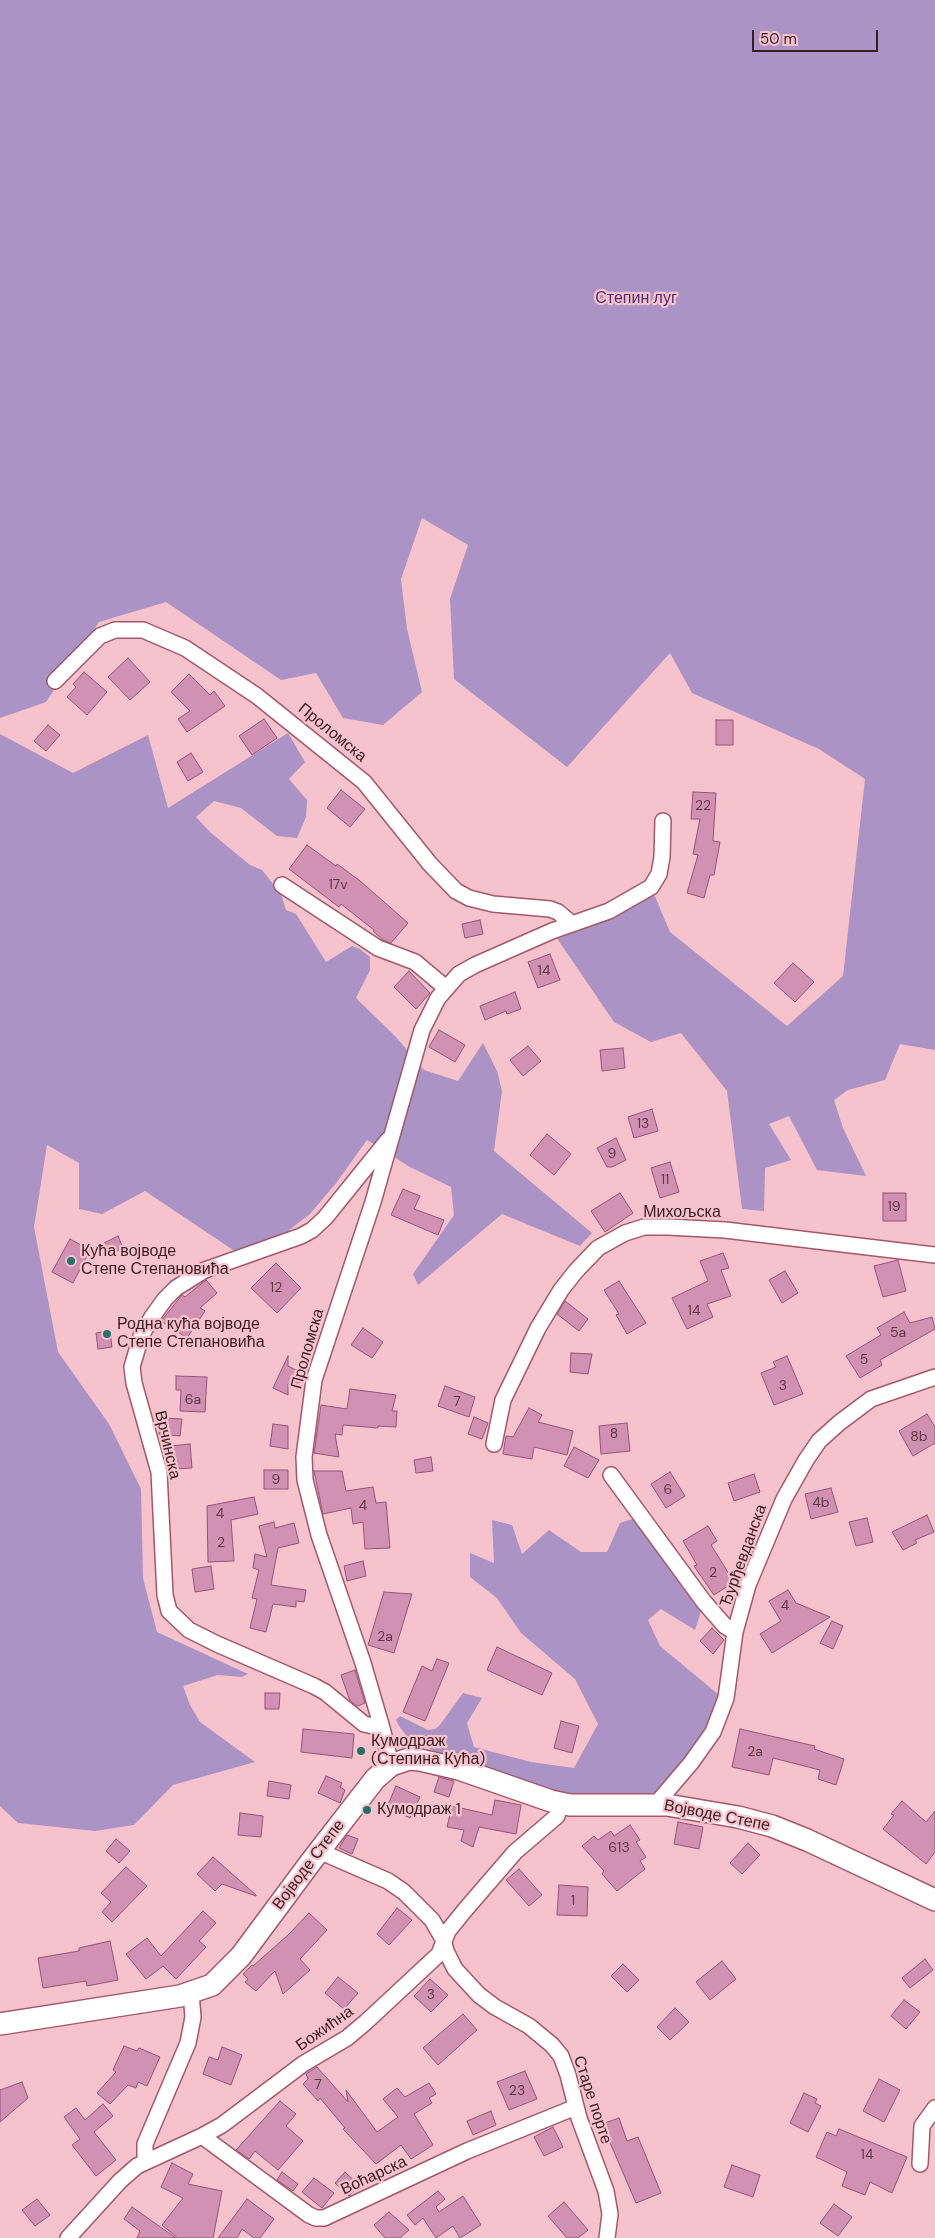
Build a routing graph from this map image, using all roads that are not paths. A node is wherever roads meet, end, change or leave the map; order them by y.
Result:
1 (55, 681) dead end
2 (663, 821) dead end
3 (282, 885) dead end
4 (572, 923) junction
5 (446, 988) junction
6 (391, 1136) junction
7 (935, 1255) edge
8 (935, 1377) edge
9 (494, 1444) dead end
10 (611, 1476) dead end
11 (735, 1632) junction
12 (382, 1728) junction
13 (391, 1765) junction
14 (561, 1804) junction
15 (656, 1804) junction
16 (319, 1851) junction
17 (935, 1900) edge
18 (445, 1943) junction
19 (190, 1993) junction
20 (0, 2024) edge
21 (576, 2107) junction
22 (935, 2108) edge
23 (202, 2136) junction
24 (145, 2162) junction
25 (920, 2164) dead end
26 (68, 2238) edge
27 (607, 2238) edge

1 - 4 street, Проломска
2 - 4 street, Проломска
3 - 5 street
4 - 5 street, Проломска
5 - 6 street, Проломска
6 - 12 street, Проломска
6 - 12 street, Врчинска
7 - 9 street, Михољска
8 - 11 street, Ђурђевданска
10 - 11 street
11 - 15 street, Ђурђевданска
12 - 13 street
13 - 14 street, Војводе Степе
13 - 16 street, Војводе Степе
14 - 15 street, Војводе Степе
14 - 18 street, Божићна
15 - 17 street, Војводе Степе
16 - 18 street, Старе порте
16 - 19 street, Војводе Степе
18 - 21 street, Старе порте
18 - 23 street, Божићна
19 - 20 street, Војводе Степе
19 - 24 street
21 - 23 street, Воћарска
21 - 27 street, Старе порте
22 - 25 street
23 - 24 street, Божићна
24 - 26 street, Божићна

